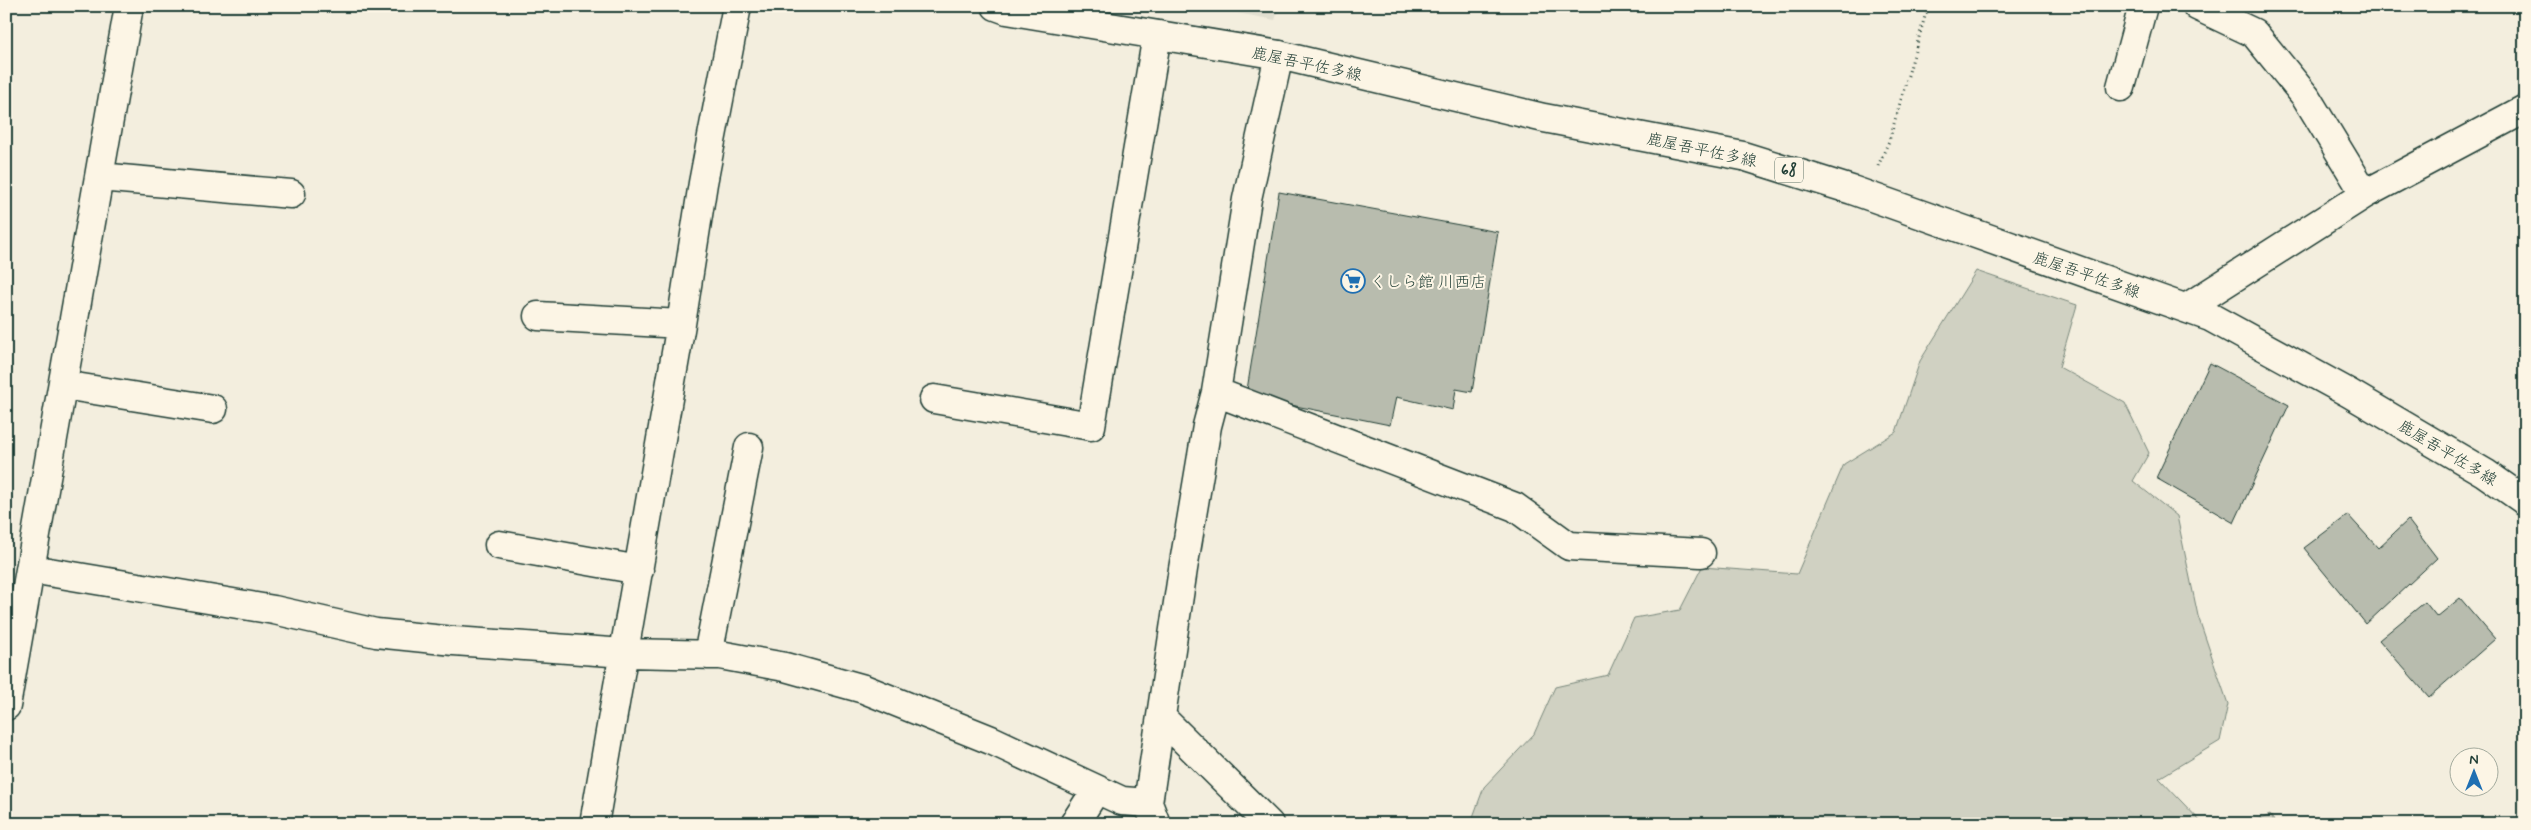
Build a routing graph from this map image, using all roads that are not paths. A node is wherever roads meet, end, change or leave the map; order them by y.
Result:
1 (129, 6) edge
2 (736, 6) edge
3 (996, 6) edge
4 (2143, 6) edge
5 (2197, 6) edge
6 (1157, 35) junction
7 (1279, 54) junction
8 (2121, 87) dead end
9 (2525, 109) edge
10 (99, 178) junction
11 (292, 194) dead end
12 (2365, 194) junction
13 (2186, 308) junction
14 (538, 316) dead end
15 (681, 324) junction
16 (63, 385) junction
17 (1216, 392) junction
18 (934, 399) dead end
19 (213, 409) dead end
20 (749, 447) dead end
21 (2525, 501) edge
22 (499, 545) dead end
23 (1701, 553) dead end
24 (31, 569) junction
25 (639, 570) junction
26 (625, 653) junction
27 (708, 655) junction
28 (6, 706) edge
29 (1162, 718) junction
30 (1096, 790) junction
31 (1152, 813) edge
32 (594, 824) edge
33 (1074, 824) edge
34 (1269, 824) edge

1 - 10 street
2 - 15 street
3 - 6 street, 鹿屋吾平佐多線 / 68
4 - 8 street
5 - 12 street
6 - 7 street, 鹿屋吾平佐多線 / 68
6 - 18 street
7 - 13 street, 鹿屋吾平佐多線 / 68
7 - 17 street
9 - 12 street
10 - 11 street
10 - 16 street
12 - 13 street
13 - 21 street, 鹿屋吾平佐多線 / 68
14 - 15 street
15 - 25 street
16 - 19 street
16 - 24 street
17 - 23 street
17 - 29 street
20 - 27 street
22 - 25 street
24 - 26 street
24 - 28 street
25 - 26 street
26 - 27 street
26 - 32 street
27 - 30 street
29 - 31 street
29 - 34 street
30 - 31 street
30 - 33 street

